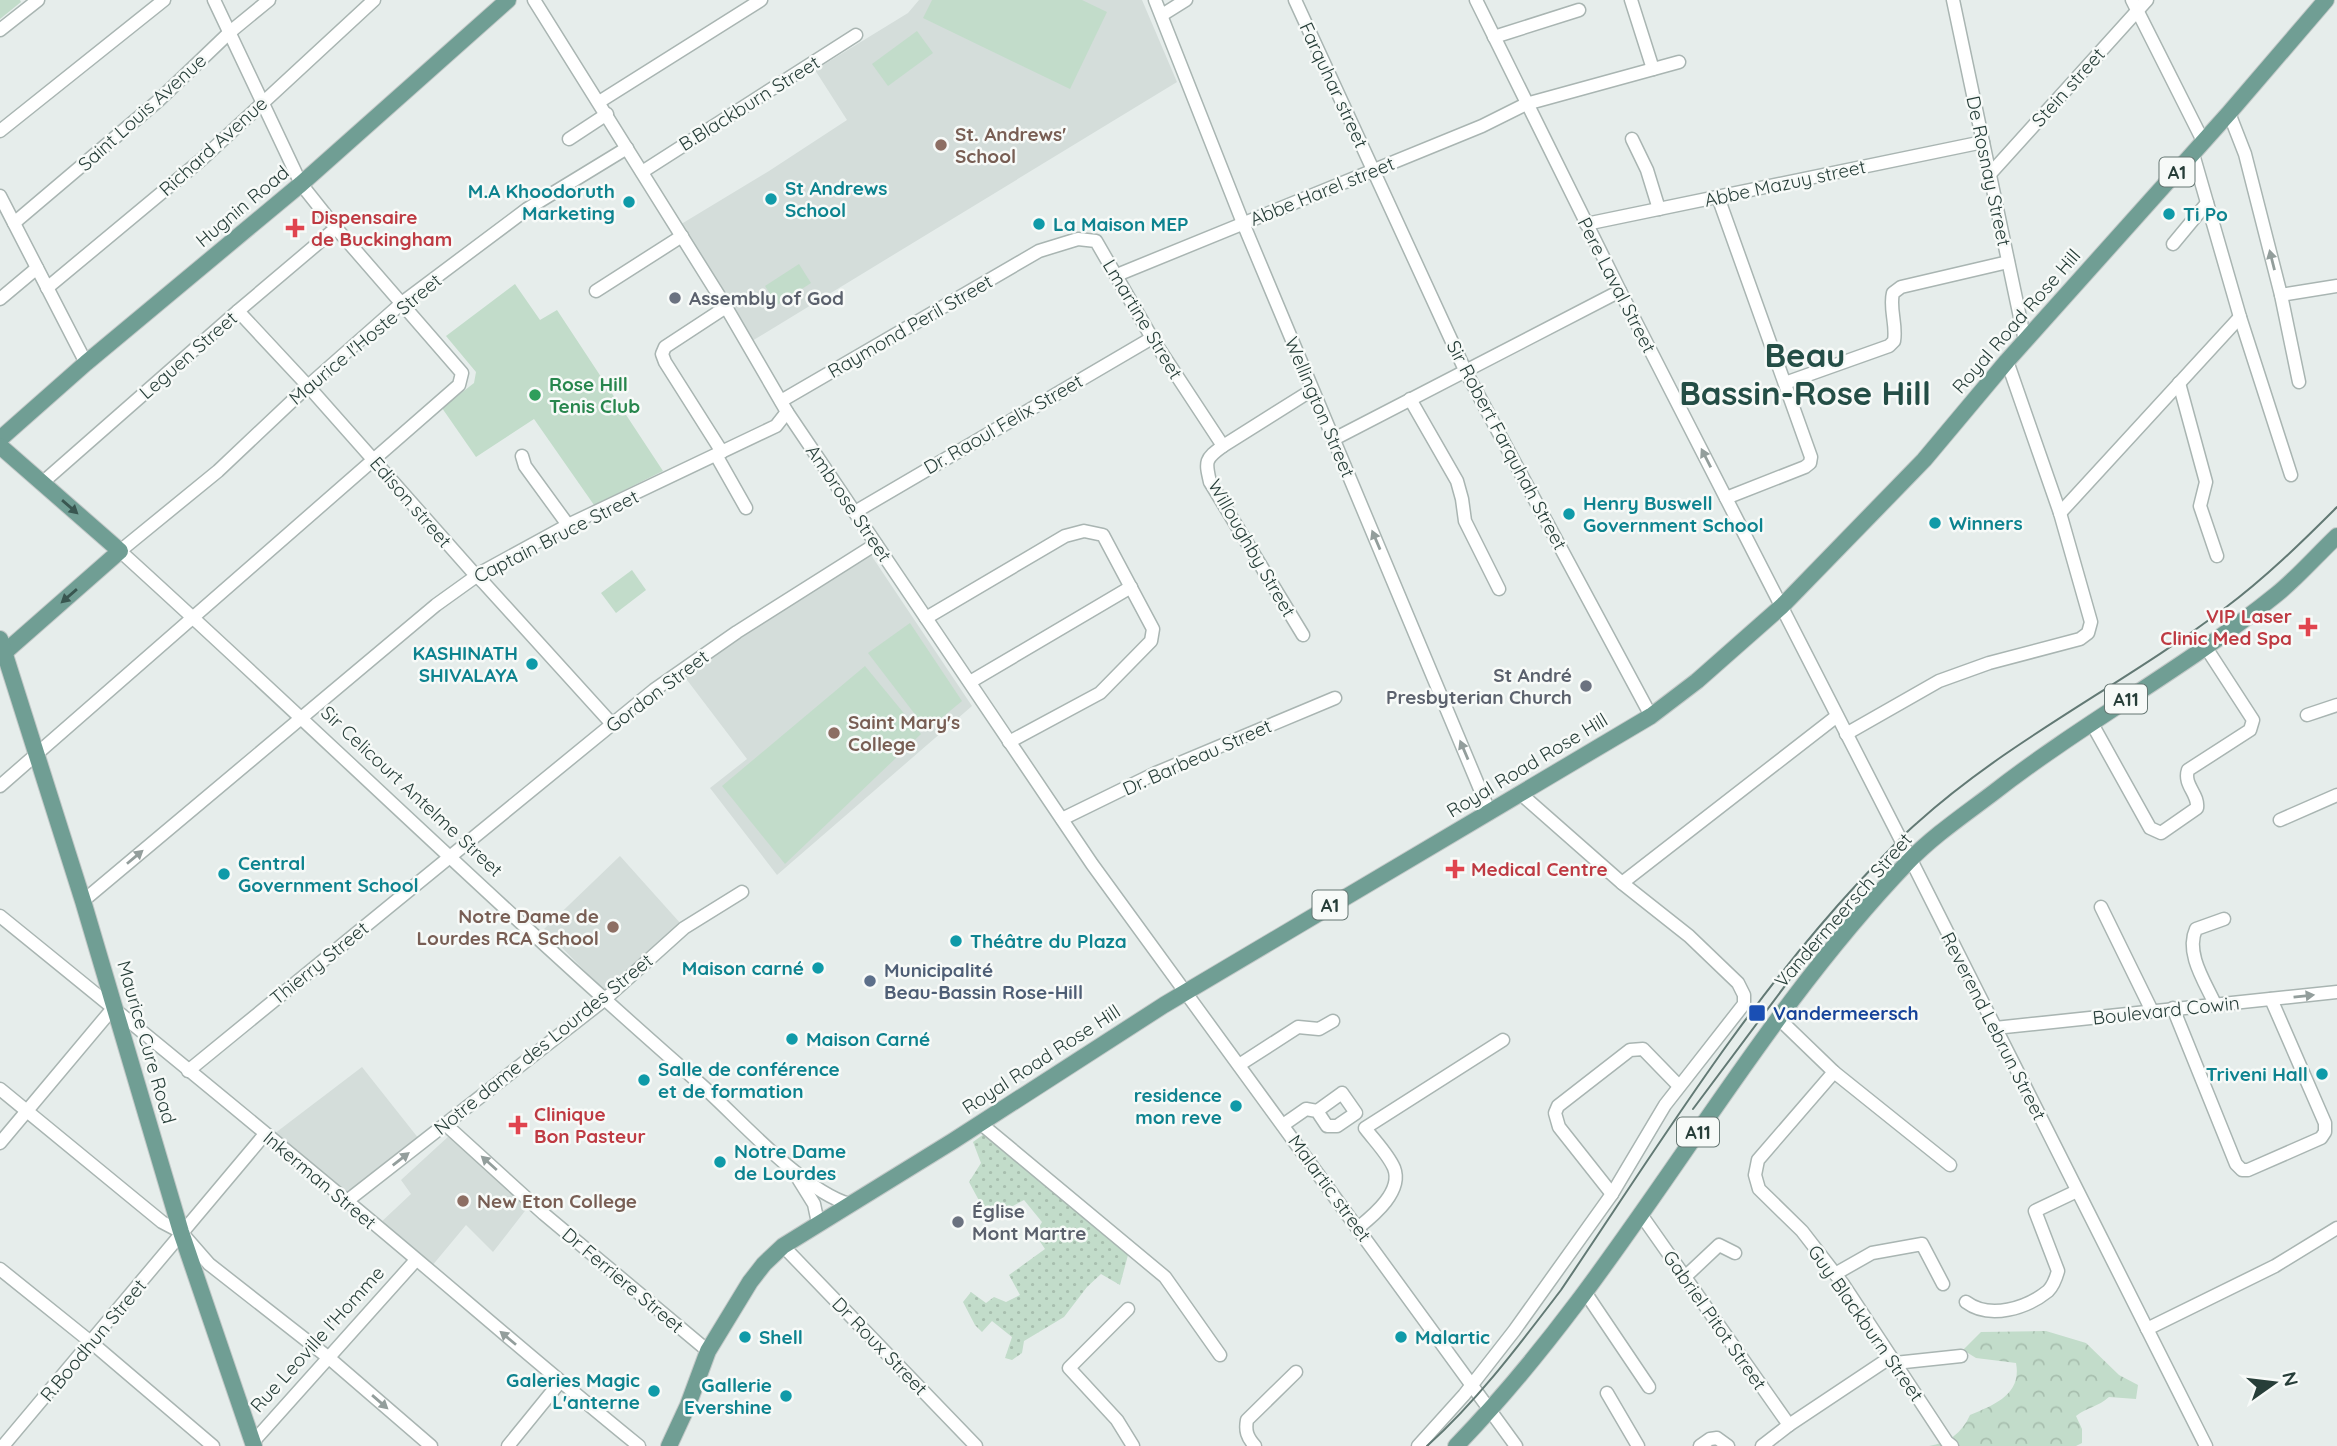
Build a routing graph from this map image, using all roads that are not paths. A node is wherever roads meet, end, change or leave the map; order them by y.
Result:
1 (38, 0) edge
2 (164, 0) edge
3 (214, 0) edge
4 (269, 0) edge
5 (374, 0) edge
6 (508, 0) edge
7 (534, 0) edge
8 (761, 0) edge
9 (1155, 0) edge
10 (1186, 0) edge
11 (1295, 0) edge
12 (1476, 0) edge
13 (1631, 0) edge
14 (1953, 0) edge
15 (2147, 0) edge
16 (2326, 0) edge
17 (2134, 6) edge
18 (1579, 10) dead end
19 (1162, 15) junction
20 (0, 30) edge
21 (230, 32) junction
22 (856, 35) dead end
23 (1494, 37) junction
24 (1679, 62) dead end
25 (1653, 69) junction
26 (262, 102) junction
27 (599, 102) junction
28 (1526, 104) junction
29 (2229, 113) junction
30 (607, 114) junction
31 (0, 131) edge
32 (569, 139) dead end
33 (1632, 139) dead end
34 (1983, 142) junction
35 (627, 148) junction
36 (2198, 148) junction
37 (1374, 170) junction
38 (642, 172) junction
39 (1990, 174) junction
40 (301, 184) junction
41 (0, 196) edge
42 (1718, 197) junction
43 (2207, 203) junction
44 (1659, 209) junction
45 (14, 223) junction
46 (1243, 223) junction
47 (1586, 224) junction
48 (336, 228) junction
49 (682, 236) junction
50 (2173, 244) dead end
51 (1039, 251) joint
52 (2008, 262) junction
53 (37, 268) junction
54 (1117, 275) junction
55 (2337, 286) edge
56 (47, 288) junction
57 (596, 291) dead end
58 (1620, 291) junction
59 (2281, 295) junction
60 (0, 299) edge
61 (403, 303) junction
62 (726, 307) junction
63 (238, 311) junction
64 (2240, 317) junction
65 (1152, 338) junction
66 (2025, 341) junction
67 (2007, 361) junction
68 (86, 363) junction
69 (1465, 370) junction
70 (2299, 382) dead end
71 (1785, 383) junction
72 (2179, 383) junction
73 (308, 386) junction
74 (1312, 390) junction
75 (1410, 399) junction
76 (784, 407) junction
77 (0, 439) edge
78 (1334, 439) junction
79 (0, 446) edge
80 (1223, 446) junction
81 (719, 453) junction
82 (522, 456) dead end
83 (374, 461) junction
84 (2291, 475) dead end
85 (42, 483) junction
86 (1726, 498) junction
87 (746, 508) dead end
88 (855, 512) junction
89 (2060, 513) junction
90 (568, 525) junction
91 (2337, 536) edge
92 (876, 544) junction
93 (120, 551) junction
94 (2217, 556) dead end
95 (476, 575) junction
96 (1130, 587) junction
97 (1499, 589) dead end
98 (1782, 606) junction
99 (193, 617) junction
100 (926, 618) junction
101 (1303, 635) dead end
102 (2205, 646) junction
103 (2, 649) edge
104 (970, 682) junction
105 (1335, 698) dead end
106 (2337, 705) edge
107 (2307, 715) dead end
108 (1651, 716) junction
109 (1837, 716) junction
110 (302, 717) junction
111 (2091, 722) junction
112 (611, 724) junction
113 (1846, 734) junction
114 (1009, 742) junction
115 (36, 753) junction
116 (0, 786) edge
117 (1522, 795) junction
118 (2337, 796) edge
119 (1490, 813) junction
120 (1062, 819) junction
121 (2280, 820) dead end
122 (451, 856) junction
123 (1911, 859) junction
124 (1622, 883) junction
125 (742, 892) dead end
126 (83, 901) junction
127 (2101, 907) dead end
128 (0, 916) edge
129 (2224, 919) dead end
130 (1187, 992) junction
131 (2337, 992) edge
132 (2271, 999) junction
133 (604, 1000) junction
134 (2215, 1004) junction
135 (114, 1007) junction
136 (2173, 1008) junction
137 (2152, 1011) junction
138 (1778, 1018) junction
139 (1333, 1021) dead end
140 (1995, 1028) junction
141 (1503, 1040) dead end
142 (1239, 1065) junction
143 (188, 1071) junction
144 (1834, 1072) junction
145 (1679, 1086) junction
146 (0, 1089) edge
147 (28, 1111) junction
148 (1317, 1111) junction
149 (1356, 1113) junction
150 (980, 1123) junction
151 (445, 1124) junction
152 (1283, 1125) junction
153 (1365, 1128) junction
154 (265, 1134) junction
155 (0, 1143) edge
156 (1950, 1166) dead end
157 (792, 1169) junction
158 (2077, 1191) junction
159 (1612, 1194) junction
160 (347, 1201) junction
161 (849, 1204) junction
162 (1642, 1216) junction
163 (818, 1223) junction
164 (1359, 1227) junction
165 (2337, 1228) edge
166 (181, 1232) junction
167 (783, 1246) junction
168 (1735, 1253) dead end
169 (416, 1260) junction
170 (0, 1269) edge
171 (1835, 1274) junction
172 (1685, 1277) junction
173 (1943, 1284) dead end
174 (1585, 1293) junction
175 (1966, 1302) dead end
176 (1128, 1309) dead end
177 (2147, 1329) junction
178 (92, 1343) junction
179 (708, 1351) junction
180 (1220, 1355) dead end
181 (1961, 1356) dead end
182 (329, 1358) junction
183 (1893, 1360) junction
184 (1296, 1372) dead end
185 (560, 1382) junction
186 (1472, 1385) junction
187 (1648, 1387) dead end
188 (1607, 1394) dead end
189 (1490, 1410) junction
190 (1789, 1424) junction
191 (252, 1445) edge
192 (1131, 1445) edge
193 (1, 1446) edge
194 (213, 1446) edge
195 (431, 1446) edge
196 (508, 1446) edge
197 (639, 1446) edge
198 (669, 1446) edge
199 (976, 1446) edge
200 (1255, 1446) edge
201 (1418, 1446) edge
202 (1456, 1446) edge
203 (1516, 1446) edge
204 (1637, 1446) edge
205 (1700, 1446) edge
206 (1728, 1446) edge
207 (1762, 1446) edge
208 (1952, 1446) edge
209 (2206, 1446) edge

1 - 20 street
2 - 31 street
3 - 21 street
4 - 21 street, Saint Louis Avenue
5 - 26 street, Richard Avenue
6 - 40 main road, Hugnin Road
7 - 27 street, Ambrose Street
8 - 27 street
9 - 19 street, Wellington Street
10 - 19 street
11 - 37 street, Farquhar street
12 - 23 street, Pere Laval Street
13 - 25 street
14 - 34 street, De Rosnay Street
15 - 17 street, Stein street
16 - 29 main road, Royal Road Rose Hill / A1
17 - 36 street
17 - 39 street, Stein street
18 - 23 street
19 - 46 street, Wellington Street
21 - 26 street
21 - 45 street, Saint Louis Avenue
22 - 38 street, B.Blackburn Street
23 - 28 street, Pere Laval Street
24 - 25 street, Abbe Harel street
25 - 28 street, Abbe Harel street
26 - 40 street
26 - 56 street, Richard Avenue
27 - 30 street, Ambrose Street
28 - 37 street, Abbe Harel street
28 - 47 street, Pere Laval Street
29 - 36 main road, Royal Road Rose Hill / A1
59 -> 29 street
30 - 32 street
30 - 35 street, Ambrose Street
33 - 44 street
34 - 39 street, De Rosnay Street
34 - 42 street, Abbe Mazuy street
35 - 38 street, Ambrose Street
35 - 61 street, Maurice I'Hoste Street
36 - 43 street
36 - 66 main road, Royal Road Rose Hill / A1
37 - 46 street, Abbe Harel street
37 - 69 street, Sir Robert Farquhah Street
38 - 49 street, Ambrose Street
39 - 52 street, De Rosnay Street
40 - 48 street
40 - 68 main road, Hugnin Road
41 - 45 street
42 - 44 street, Abbe Mazuy street
42 - 71 street
43 - 50 street
43 - 64 street
44 - 47 street, Abbe Mazuy street
45 - 53 street
46 - 54 street, Abbe Harel street
46 - 74 street, Wellington Street
47 - 58 street, Pere Laval Street
48 - 61 street
48 - 63 street, Leguen Street
49 - 57 street
49 - 62 street, Ambrose Street
51 - 54 street, Lmartine Street
51 - 76 street, Raymond Peril Street
52 - 66 street, De Rosnay Street
52 - 71 street
53 - 56 street
53 - 60 street
54 - 65 street, Lmartine Street
55 - 59 street
56 - 68 street
58 - 69 street
86 -> 58 street, Pere Laval Street
59 - 70 street
61 - 73 street, Maurice I'Hoste Street
61 - 83 street
62 - 76 street, Ambrose Street
62 - 81 street
63 - 73 street, Edison street
63 - 85 street, Leguen Street
64 - 72 street
64 - 84 street
65 - 80 street, Lmartine Street
65 - 88 street, Dr. Raoul Felix Street
66 - 67 main road, Royal Road Rose Hill / A1
67 - 89 street
67 - 98 main road, Royal Road Rose Hill / A1
68 - 77 main road, Hugnin Road
69 - 75 street
69 - 108 street, Sir Robert Farquhah Street
71 - 86 street
72 - 89 street
72 - 94 street
73 - 83 street, Edison street
73 - 93 street, Maurice I'Hoste Street
74 - 78 street, Wellington Street
74 - 80 street, Willoughby Street
75 - 78 street
75 - 97 street
76 - 81 street, Captain Bruce Street
76 - 88 street, Ambrose Street
119 -> 78 street, Wellington Street
79 - 85 main road, Sir Celicourt Antelme Street
80 - 101 street, Willoughby Street
81 - 87 street
81 - 90 street, Captain Bruce Street
82 - 90 street
83 - 95 street, Edison street
83 - 99 street
85 -> 93 main road, Sir Celicourt Antelme Street
86 - 98 street, Pere Laval Street
88 - 92 street, Ambrose Street
89 - 113 street
90 - 95 street, Captain Bruce Street
91 - 102 main road, Vandermeersch Street / A11
92 - 100 street, Ambrose Street
92 - 112 street, Gordon Street
93 - 99 street, Sir Celicourt Antelme Street
93 -> 103 main road
95 - 110 street, Captain Bruce Street
95 - 112 street, Edison street
96 - 100 street
96 - 104 street
96 - 114 street
98 - 108 main road, Royal Road Rose Hill / A1
98 - 109 street, Reverend Lebrun Street
99 - 110 street, Sir Celicourt Antelme Street
99 - 115 street
100 - 104 street, Ambrose Street
102 - 111 main road, Vandermeersch Street / A11
102 - 111 street
103 - 115 main road, Maurice Cure Road
104 - 114 street, Ambrose Street
105 - 120 street, Dr. Barbeau Street
106 - 107 street
108 - 117 main road, Royal Road Rose Hill / A1
109 - 113 street, Reverend Lebrun Street
109 - 124 street
110 - 122 street, Sir Celicourt Antelme Street
126 -> 110 street, Captain Bruce Street
111 - 123 main road, Vandermeersch Street / A11
112 - 122 street, Gordon Street
113 - 123 street, Reverend Lebrun Street
114 - 120 street, Ambrose Street
115 - 116 street
115 - 126 main road, Maurice Cure Road
117 - 119 main road, Royal Road Rose Hill / A1
117 - 124 street
118 - 121 street
119 - 130 main road, Royal Road Rose Hill / A1
120 - 130 street, Ambrose Street
122 - 133 street, Sir Celicourt Antelme Street
122 - 143 street, Thierry Street
123 - 138 main road, Vandermeersch Street / A11
123 - 140 street, Reverend Lebrun Street
124 - 145 street
125 - 133 street, Notre dame des Lourdes Street
126 - 135 main road, Maurice Cure Road
127 - 137 street
128 - 135 street, Inkerman Street
129 - 134 street
130 - 142 street, Malartic street
130 - 150 main road, Royal Road Rose Hill / A1
132 -> 131 street, Boulevard Cowin
132 - 134 street, Boulevard Cowin
132 - 136 street
133 - 151 street, Notre dame des Lourdes Street
133 - 157 street, Sir Celicourt Antelme Street
134 - 136 street, Boulevard Cowin
135 - 143 street, Inkerman Street
135 - 147 street
135 - 166 main road, Maurice Cure Road
136 - 137 street, Boulevard Cowin
137 - 140 street, Boulevard Cowin
138 - 144 street
138 - 162 main road, Vandermeersch Street / A11
139 - 142 street
140 - 158 street, Reverend Lebrun Street
141 - 153 street
142 - 152 street, Malartic street
143 - 154 street, Inkerman Street
144 - 156 street
144 - 171 street, Guy Blackburn Street
145 - 159 street
145 - 159 street
146 - 147 street
147 - 155 street
147 - 166 street
148 - 149 street
148 - 149 street
148 - 152 street
149 - 153 street
150 - 161 main road, Royal Road Rose Hill / A1
150 - 180 street
160 -> 151 street, Notre dame des Lourdes Street
179 -> 151 street, Dr Ferriere Street
152 - 164 street, Malartic street
153 - 164 street
154 - 160 street, Inkerman Street
154 - 166 street, R.Boodhun Street
157 - 161 street, Sir Celicourt Antelme Street
157 - 163 street, Sir Celicourt Antelme Street
158 - 175 street
158 - 177 street, Reverend Lebrun Street
159 - 186 street
160 - 169 street, Inkerman Street
161 - 163 main road, Royal Road Rose Hill / A1
162 - 172 street, Gabriel Pitot Street
162 - 174 main road, Vandermeersch Street / A11
163 - 167 main road, Royal Road Rose Hill / A1
164 - 186 street, Malartic street
165 - 177 street
166 - 178 street, R.Boodhun Street
166 - 182 street
166 - 191 main road, Maurice Cure Road
167 - 179 main road, Royal Road Rose Hill / A1
167 - 199 street, Dr Roux Street
168 - 172 street
169 - 182 street, Rue Leoville l'Homme
185 -> 169 street, Inkerman Street
170 - 178 street
171 - 173 street
171 - 183 street, Guy Blackburn Street
172 - 190 street, Gabriel Pitot Street
174 - 187 street
174 - 189 main road, Vandermeersch Street / A11
176 - 192 street
177 - 209 street, Reverend Lebrun Street
178 - 193 street, R.Boodhun Street
178 - 194 street
179 - 198 main road, Royal Road Rose Hill / A1
181 - 183 street
182 - 191 street, Rue Leoville l'Homme
182 -> 195 street
183 - 190 street
183 - 208 street, Guy Blackburn Street
184 - 200 street
185 - 196 street
185 - 197 street, Inkerman Street
186 - 189 street, Malartic street
186 - 201 street
188 - 204 street
189 - 202 main road, Vandermeersch Street / A11
189 - 203 street, Malartic street
190 - 207 street
205 - 206 street

